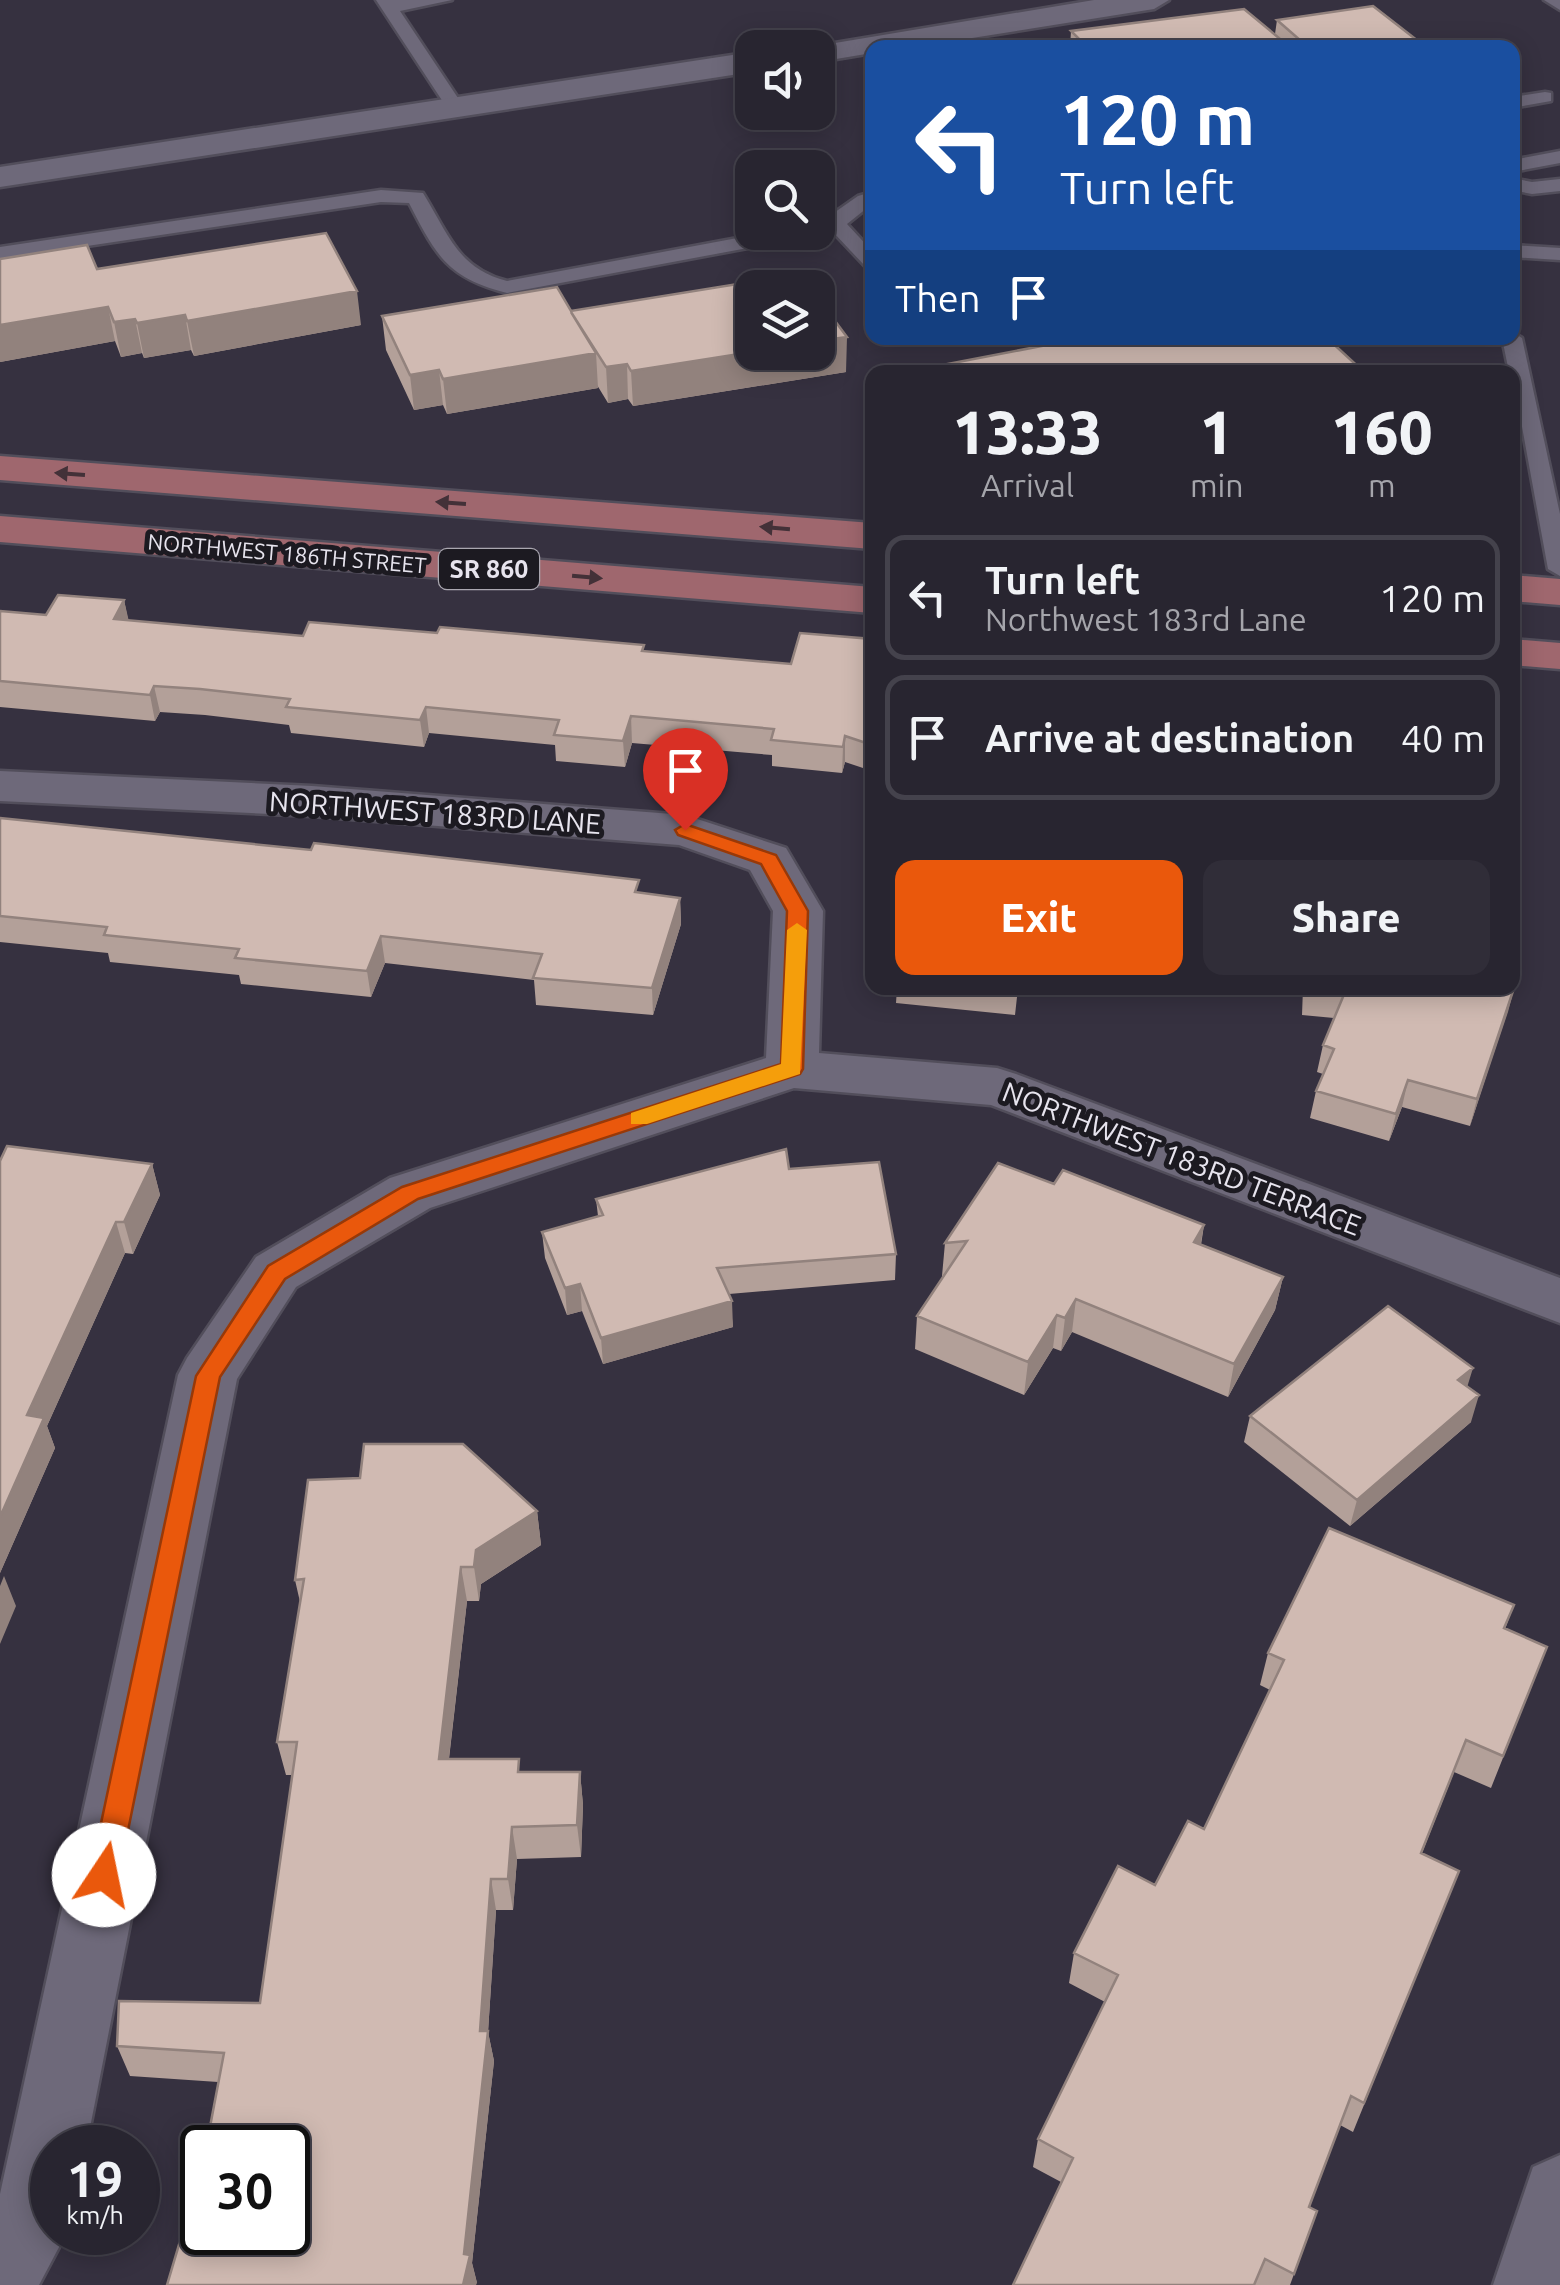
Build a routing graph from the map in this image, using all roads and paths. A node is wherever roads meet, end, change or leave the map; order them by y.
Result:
1 (444, 0) edge
2 (1154, 0) edge
3 (386, 4) edge
4 (896, 40) edge
5 (865, 45) edge
6 (835, 49) edge
7 (735, 65) edge
8 (1545, 97) dead end
9 (1520, 102) edge
10 (455, 107) junction
11 (1560, 158) edge
12 (1520, 165) edge
13 (0, 177) edge
14 (1560, 185) edge
15 (1520, 186) edge
16 (865, 200) edge
17 (835, 222) edge
18 (835, 233) edge
19 (735, 245) edge
20 (1520, 252) edge
21 (0, 253) edge
22 (1560, 254) edge
23 (865, 257) edge
24 (1520, 367) edge
25 (0, 468) edge
26 (1550, 476) edge
27 (140, 479) junction
28 (0, 529) edge
29 (865, 535) edge
30 (106, 538) junction
31 (1560, 569) edge
32 (1520, 589) edge
33 (1560, 592) edge
34 (865, 599) edge
35 (1520, 653) edge
36 (1560, 656) edge
37 (0, 786) edge
38 (792, 1069) junction
39 (1560, 1300) edge
40 (1560, 2194) edge
41 (0, 2277) edge
42 (1533, 2285) edge

1 - 3 lane
2 - 4 street
3 - 10 lane
5 - 6 street
7 - 10 street
8 - 9 lane
10 - 13 street
11 - 12 lane
14 - 15 lane
16 - 17 lane
18 - 23 lane
19 - 21 lane
20 - 22 lane
24 - 26 lane
27 -> 25 main road, SR 860
26 - 31 lane
29 -> 27 main road, SR 860
27 - 30 main road
28 - 30 main road, NORTHWEST 186TH STREET / SR 860
30 -> 34 main road, NORTHWEST 186TH STREET / SR 860
32 - 33 main road
35 - 36 main road
37 - 38 street, NORTHWEST 183RD LANE
38 - 39 street, NORTHWEST 183RD TERRACE
38 - 41 street
40 - 42 street

